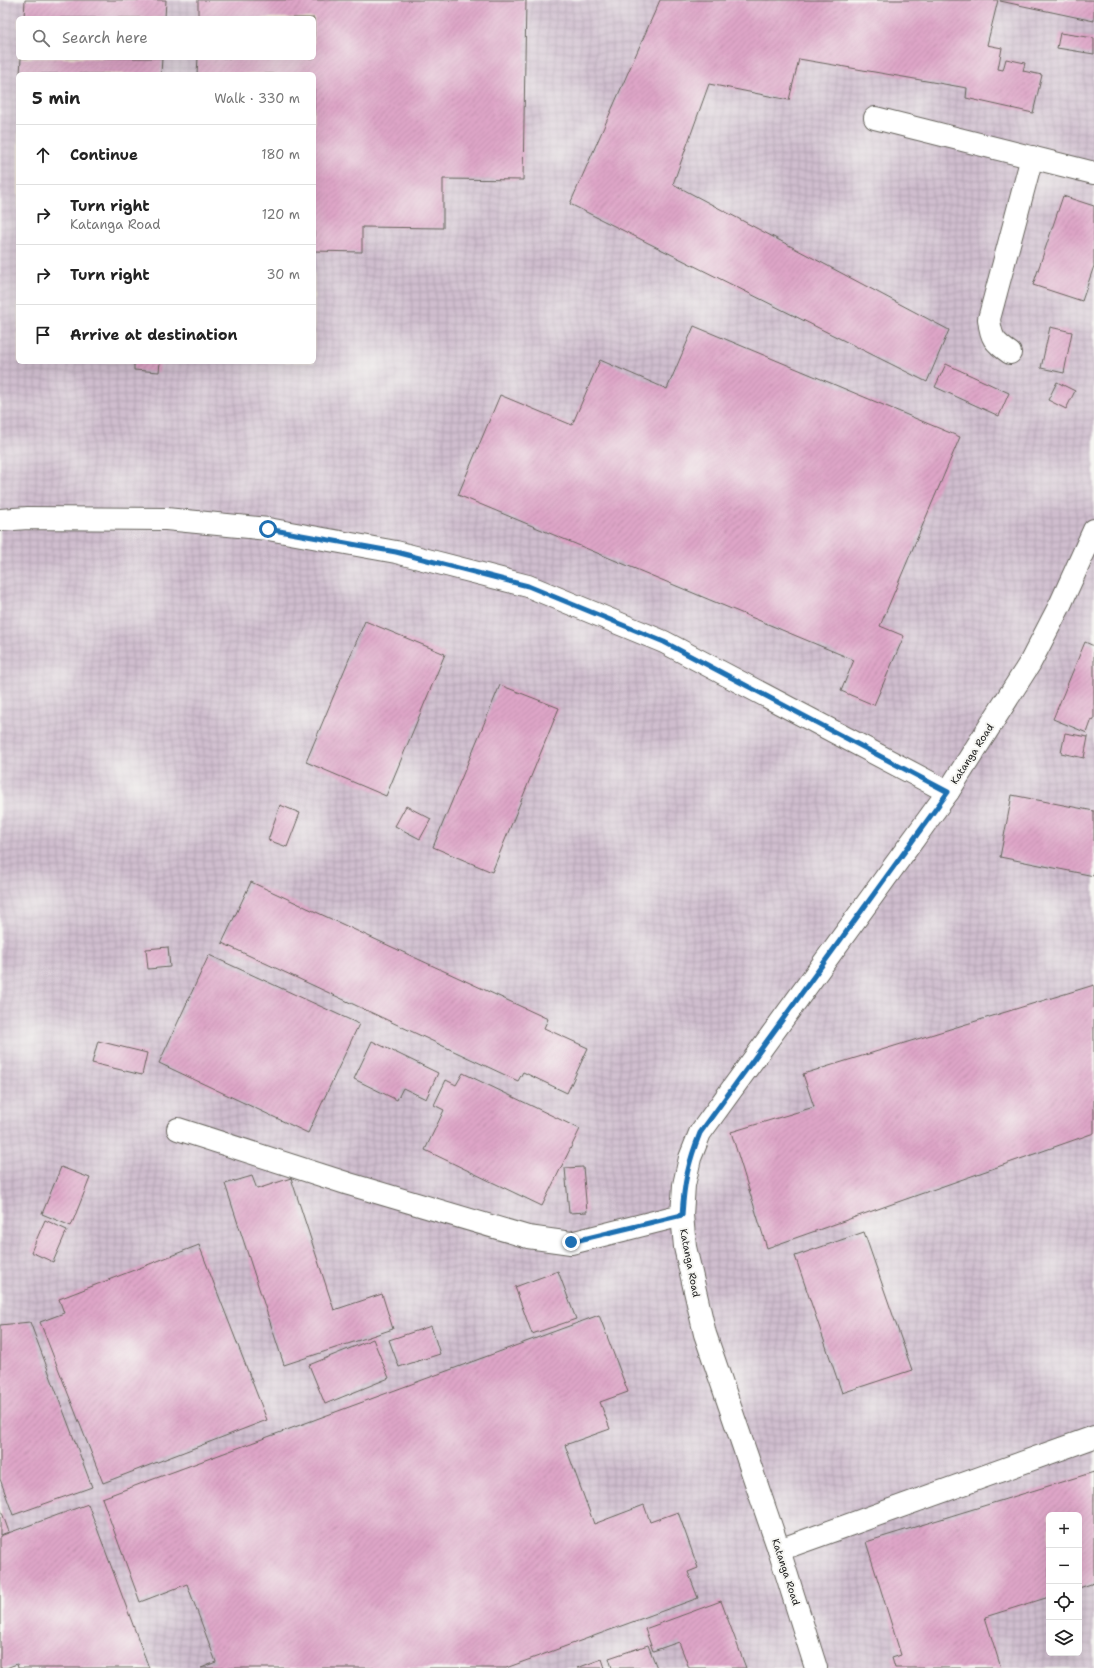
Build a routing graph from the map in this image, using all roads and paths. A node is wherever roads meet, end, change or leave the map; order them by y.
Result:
1 (875, 118) dead end
2 (1032, 157) junction
3 (1094, 173) edge
4 (1010, 353) dead end
5 (0, 520) edge
6 (1094, 530) edge
7 (948, 792) junction
8 (178, 1129) dead end
9 (682, 1215) junction
10 (1094, 1437) edge
11 (779, 1550) junction
12 (816, 1668) edge

1 - 2 street
2 - 3 street
2 - 4 street
5 - 7 street
6 - 7 street, Katanga Road
7 - 9 street, Katanga Road
8 - 9 street
9 - 11 street, Katanga Road
10 - 11 street
11 - 12 street, Katanga Road

